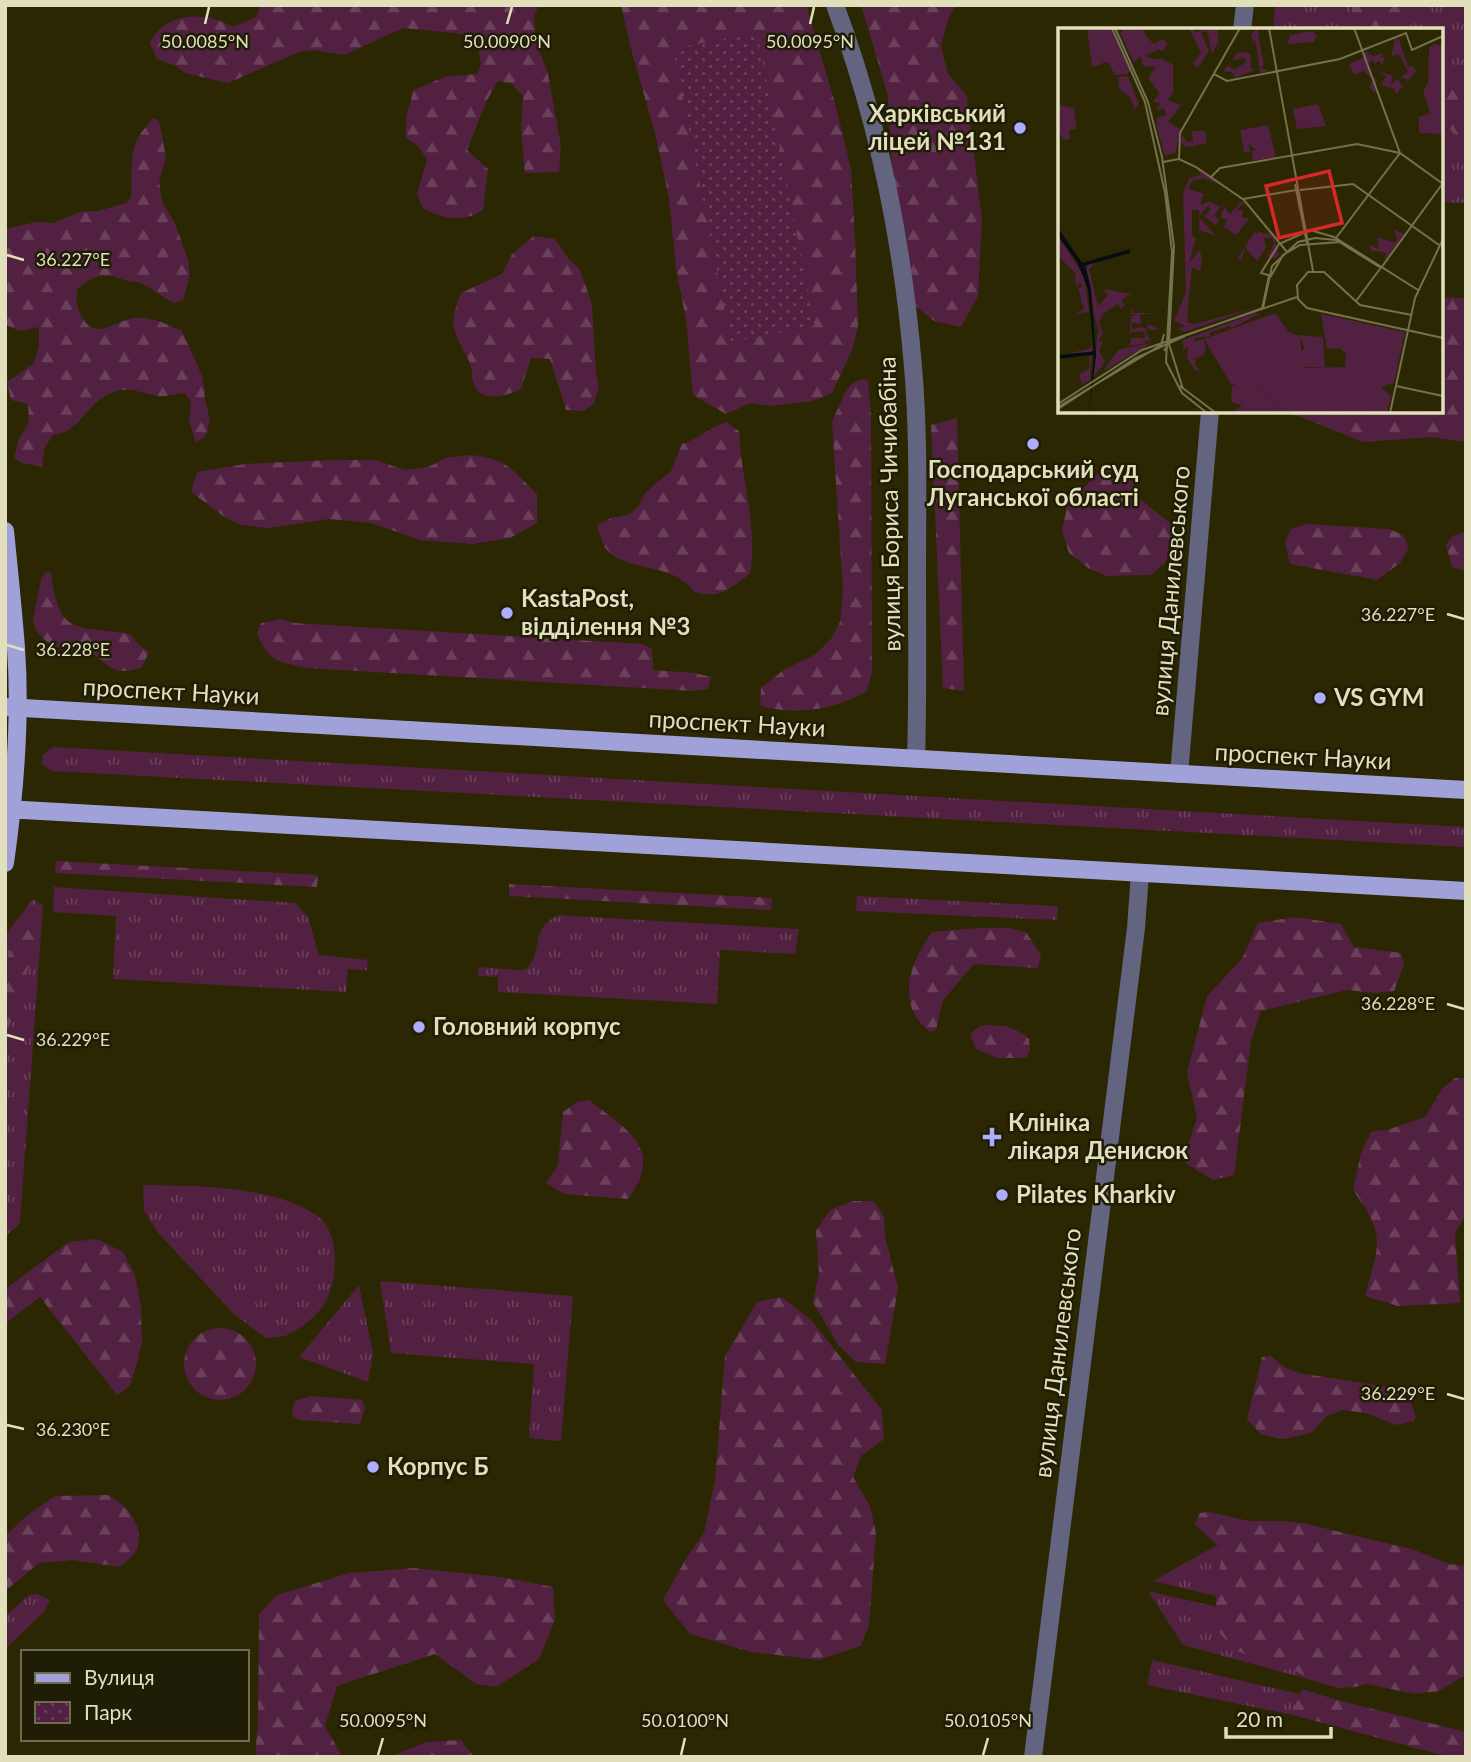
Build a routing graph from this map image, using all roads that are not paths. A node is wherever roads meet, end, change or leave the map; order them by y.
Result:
1 (835, 5) edge
2 (1245, 5) edge
3 (1242, 28) edge
4 (1210, 413) edge
5 (5, 531) edge
6 (11, 708) edge
7 (916, 759) junction
8 (1179, 774) junction
9 (1466, 790) edge
10 (9, 810) edge
11 (5, 863) edge
12 (1140, 873) junction
13 (1466, 891) edge
14 (1033, 1757) edge

1 - 7 street, вулиця Бориса Чичибабіна
2 - 3 street
4 - 8 street, вулиця Данилевського
5 - 6 main road
6 - 7 main road, проспект Науки
6 - 10 main road
7 - 8 main road, проспект Науки
8 - 9 main road, проспект Науки
10 - 11 main road
10 - 12 main road
12 - 13 main road
12 - 14 street, вулиця Данилевського

